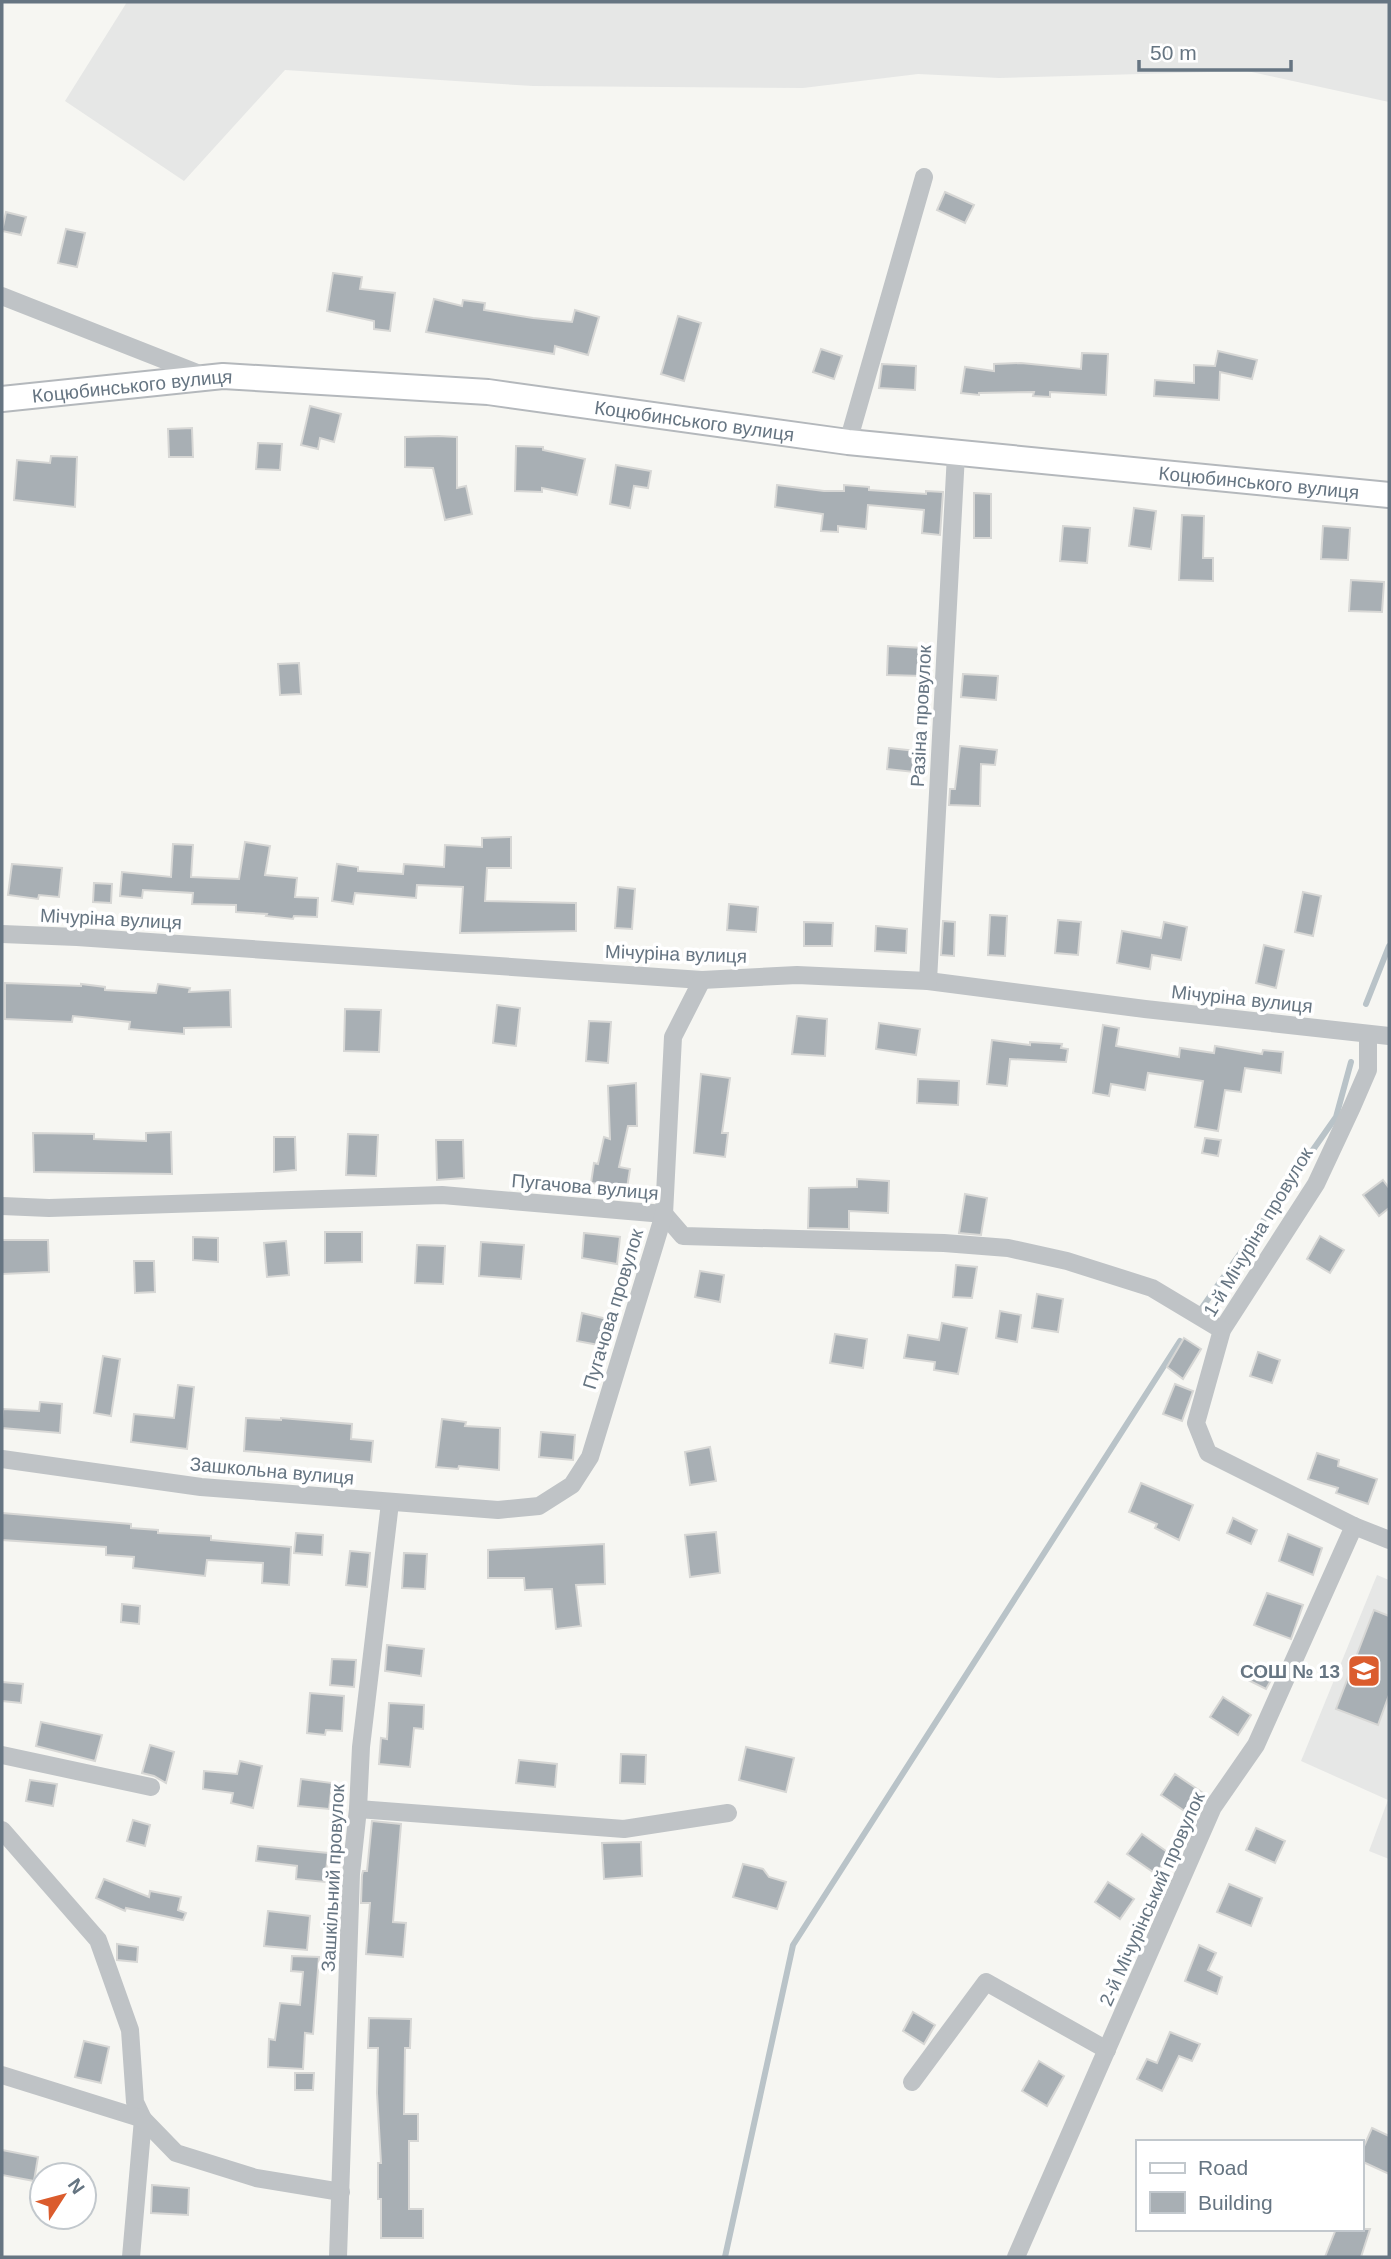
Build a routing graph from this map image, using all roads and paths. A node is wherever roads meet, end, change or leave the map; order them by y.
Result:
1 (924, 177) dead end
2 (2, 296) edge
3 (208, 377) junction
4 (2, 399) edge
5 (848, 442) junction
6 (956, 454) junction
7 (1389, 495) edge
8 (2, 934) edge
9 (702, 980) junction
10 (928, 981) junction
11 (1368, 1035) junction
12 (1389, 1036) edge
13 (2, 1206) edge
14 (664, 1214) junction
15 (1222, 1330) junction
16 (2, 1459) edge
17 (390, 1503) junction
18 (539, 1506) joint
19 (1354, 1526) junction
20 (1389, 1541) edge
21 (2, 1755) edge
22 (151, 1787) dead end
23 (358, 1809) junction
24 (728, 1814) dead end
25 (2, 1830) edge
26 (1107, 2050) junction
27 (2, 2076) edge
28 (912, 2082) dead end
29 (143, 2119) junction
30 (341, 2192) junction
31 (131, 2257) edge
32 (338, 2257) edge
33 (1016, 2257) edge

1 - 5 street
2 - 3 street
3 - 4 street, Коцюбинського вулиця
3 - 5 street, Коцюбинського вулиця
5 - 6 street, Коцюбинського вулиця
6 - 7 street, Коцюбинського вулиця
6 - 10 street, Разіна провулок
8 - 9 street, Мічуріна вулиця
9 - 10 street, Мічуріна вулиця
9 - 14 street, Пугачова провулок
10 - 11 street, Мічуріна вулиця
11 - 12 street, Мічуріна вулиця
11 - 15 street, 1-й Мічуріна провулок
13 - 14 street, Пугачова вулиця
14 - 15 street, Пугачова вулиця
14 - 18 street, Пугачова провулок
15 - 19 street, 1-й Мічуріна провулок
16 - 17 street, Зашкольна вулиця
17 - 18 street, Зашкольна вулиця
17 - 23 street, Зашкільний провулок
19 - 20 street
19 - 26 street, 2-й Мічурінський провулок
21 - 22 street
23 - 24 street
23 - 30 street, Зашкільний провулок
25 - 29 street
26 - 28 street
26 - 33 street, 2-й Мічурінський провулок
27 - 29 street
29 - 30 street
29 - 31 street
30 - 32 street, Зашкільний провулок

